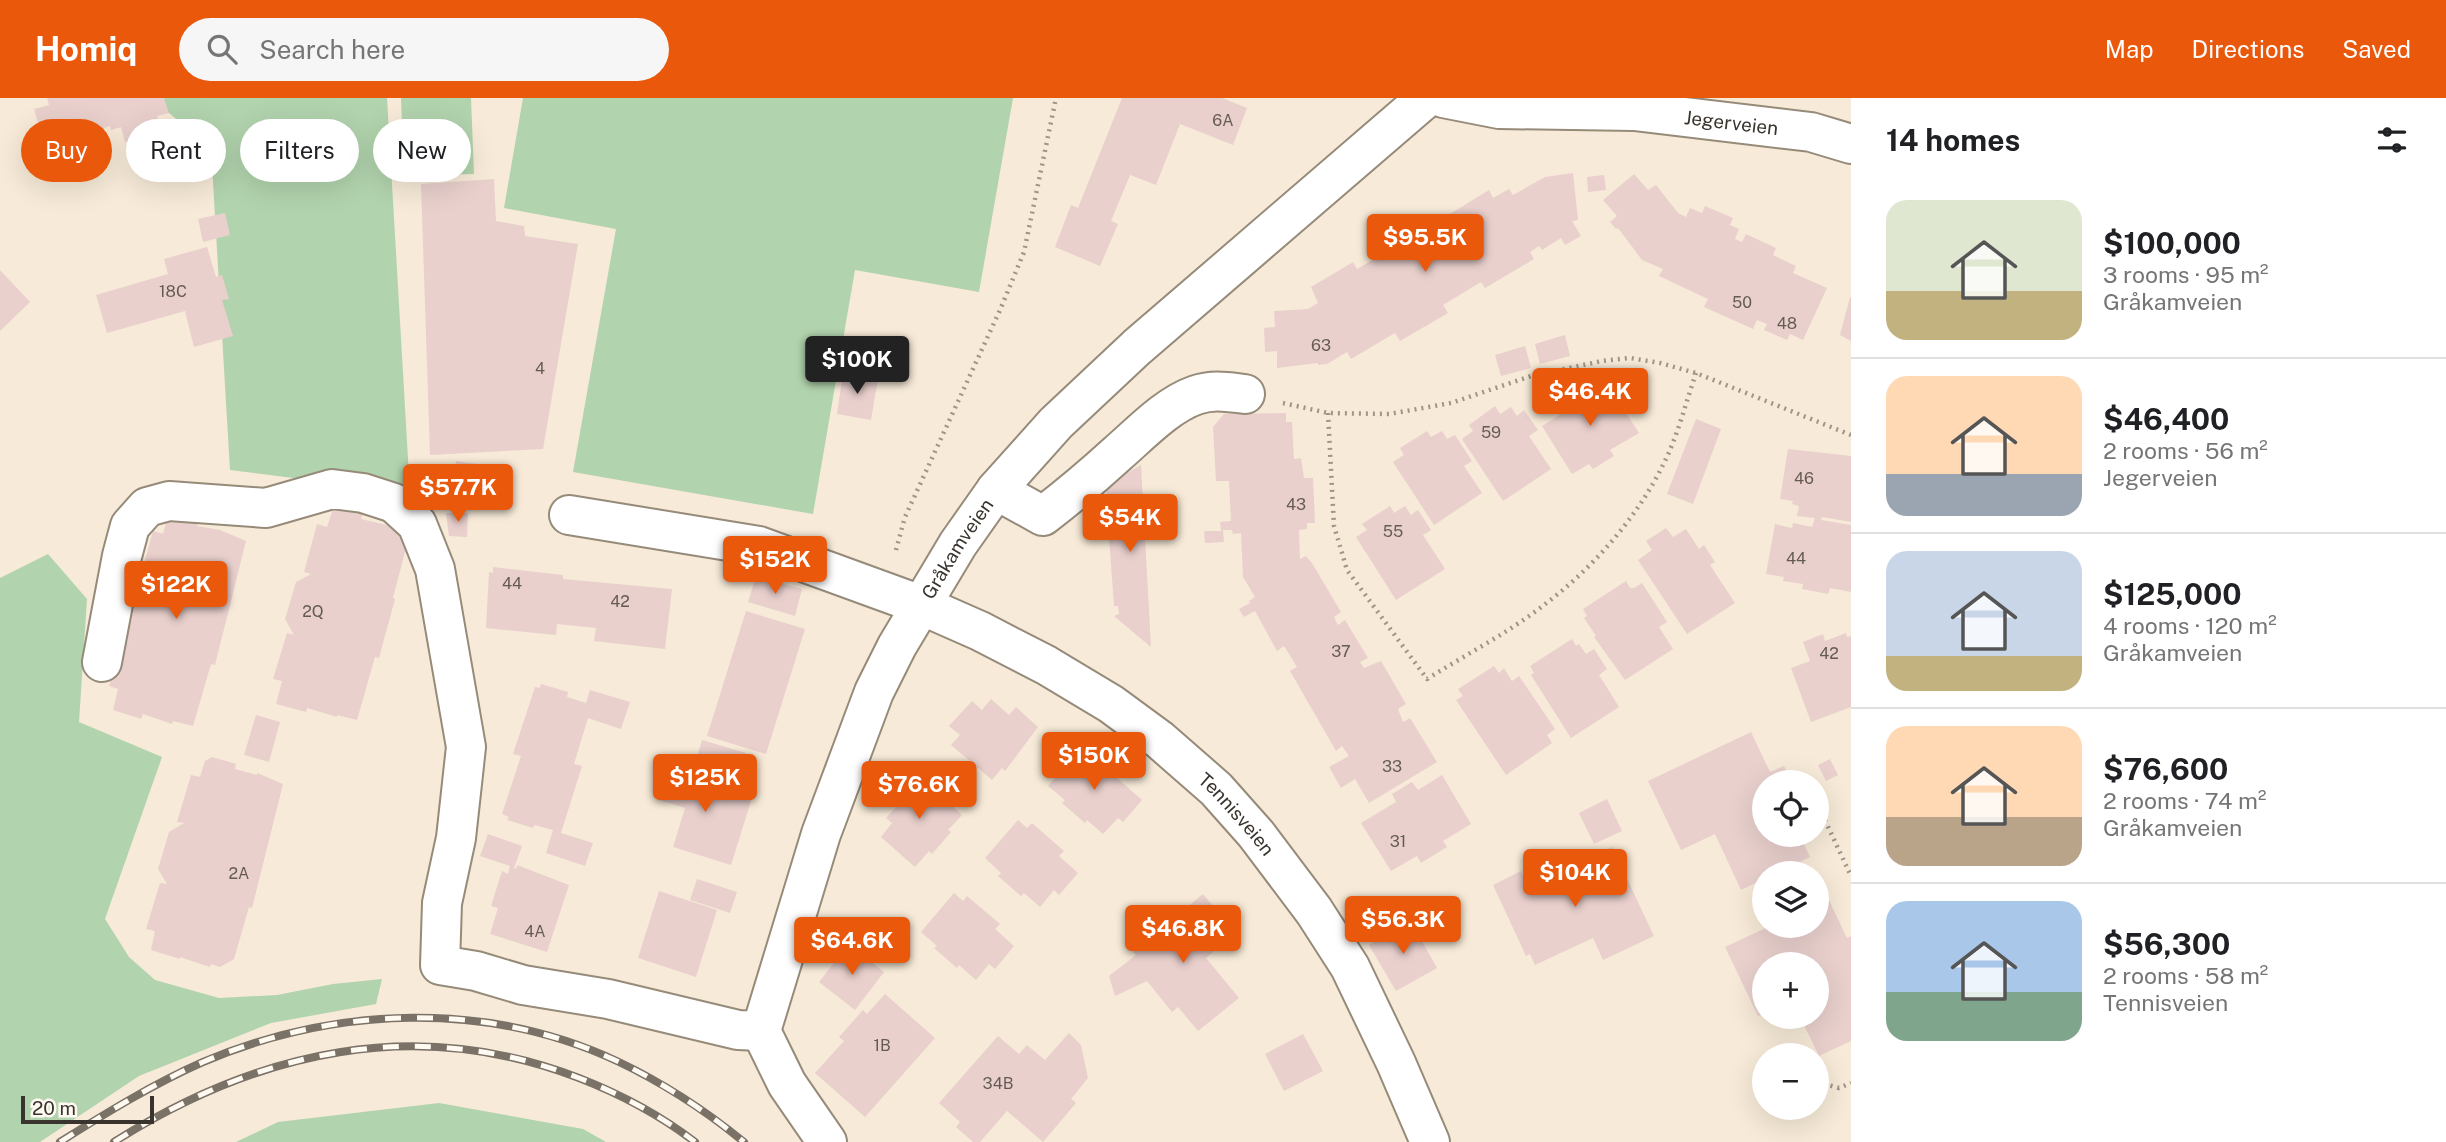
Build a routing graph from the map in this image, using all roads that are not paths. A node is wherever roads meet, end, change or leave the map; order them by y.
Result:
1 (1426, 98) edge
2 (1443, 98) edge
3 (1851, 144) edge
4 (1245, 394) road end
5 (996, 490) junction
6 (569, 515) dead end
7 (909, 601) junction
8 (102, 662) dead end
9 (761, 1031) junction
10 (827, 1142) edge
11 (1430, 1142) edge

1 - 5 street, Gråkamveien
2 - 3 street, Jegerveien
4 - 5 street
5 - 7 street, Gråkamveien
6 - 7 street, Tennisveien
7 - 9 street, Gråkamveien
7 - 11 street, Tennisveien
8 - 9 street
9 - 10 street

